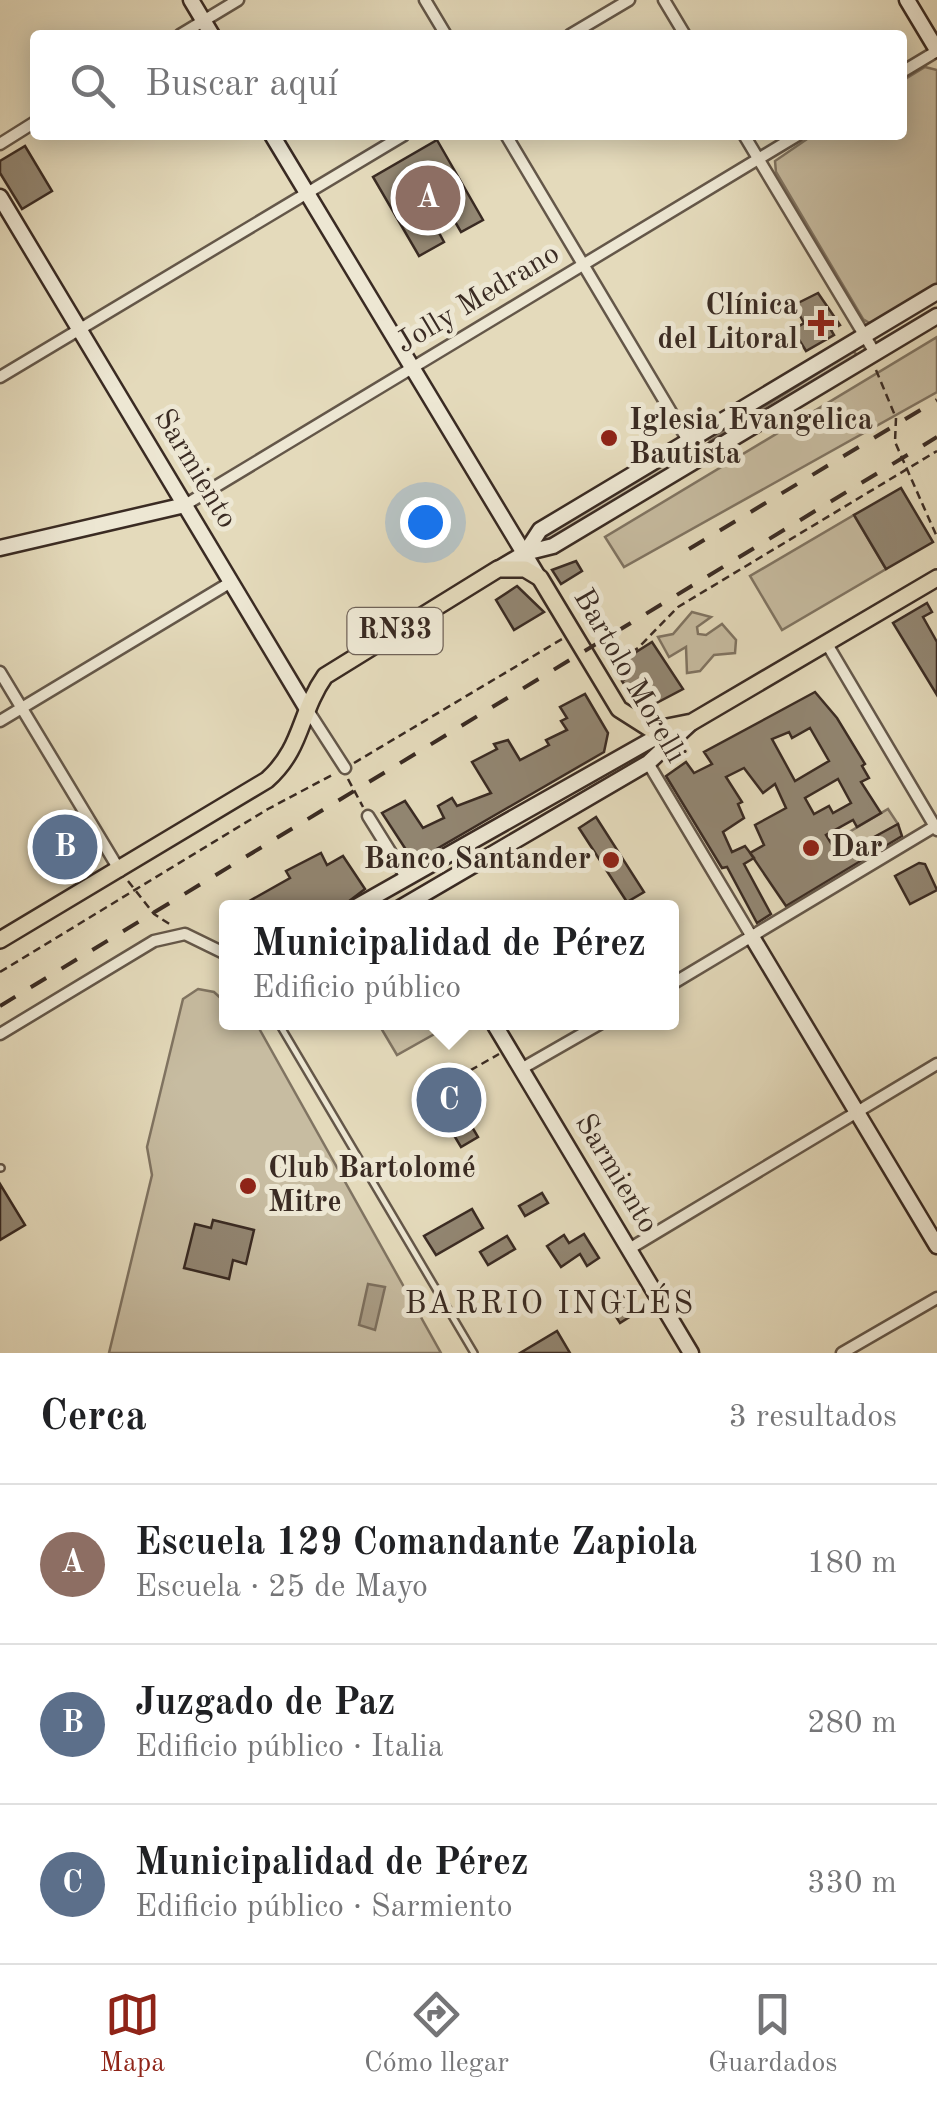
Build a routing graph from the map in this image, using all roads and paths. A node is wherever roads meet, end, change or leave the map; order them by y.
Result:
1 (190, 0) edge
2 (238, 0) edge
3 (425, 0) edge
4 (629, 0) edge
5 (664, 0) edge
6 (907, 0) edge
7 (203, 21) junction
8 (188, 30) edge
9 (209, 30) edge
10 (443, 30) edge
11 (578, 30) edge
12 (681, 30) edge
13 (937, 50) edge
14 (907, 69) edge
15 (30, 125) edge
16 (275, 140) edge
17 (396, 140) edge
18 (509, 140) edge
19 (747, 140) edge
20 (789, 140) edge
21 (0, 144) edge
22 (758, 158) junction
23 (307, 193) junction
24 (2, 207) edge
25 (583, 264) junction
26 (937, 292) edge
27 (937, 316) edge
28 (80, 330) junction
29 (865, 336) junction
30 (875, 353) junction
31 (412, 367) junction
32 (0, 377) edge
33 (688, 441) junction
34 (937, 451) edge
35 (699, 459) junction
36 (907, 470) junction
37 (185, 505) junction
38 (937, 537) edge
39 (0, 548) edge
40 (524, 553) junction
41 (498, 569) junction
42 (540, 578) junction
43 (937, 578) edge
44 (231, 582) junction
45 (572, 632) junction
46 (826, 644) junction
47 (0, 672) edge
48 (598, 674) junction
49 (21, 708) junction
50 (307, 709) junction
51 (629, 719) junction
52 (0, 721) edge
53 (692, 722) junction
54 (668, 730) junction
55 (640, 744) junction
56 (648, 763) junction
57 (345, 768) junction
58 (368, 816) joint
59 (936, 827) edge
60 (120, 870) junction
61 (406, 877) junction
62 (135, 891) junction
63 (367, 900) edge
64 (420, 900) edge
65 (424, 900) edge
66 (185, 934) junction
67 (752, 938) junction
68 (0, 940) edge
69 (219, 951) edge
70 (0, 972) edge
71 (679, 980) edge
72 (283, 1030) edge
73 (498, 1030) edge
74 (590, 1030) edge
75 (0, 1034) edge
76 (508, 1048) junction
77 (937, 1064) edge
78 (522, 1070) junction
79 (452, 1088) dead end
80 (857, 1112) junction
81 (937, 1246) edge
82 (629, 1248) junction
83 (937, 1298) edge
84 (474, 1353) edge
85 (691, 1353) edge
86 (842, 1353) edge

1 - 7 main road
2 - 7 street
3 - 10 street
4 - 11 street
5 - 12 street
6 - 13 main road
7 - 8 street
7 - 9 main road
13 - 14 street
15 - 21 street
16 - 23 main road, Bartolo Morelli
17 - 23 street
18 - 25 street
19 - 22 street
20 - 22 street, Jolly Medrano
22 - 25 street, Jolly Medrano
22 - 29 street
23 - 28 street
23 - 31 main road, Bartolo Morelli
24 - 28 main road, Sarmiento
25 - 31 street, Jolly Medrano
25 - 33 street
26 - 29 main road
27 - 30 main road
28 - 32 street
28 - 37 main road, Sarmiento
29 - 30 street
29 - 33 main road
30 - 35 main road
30 - 36 path
31 - 37 street, Jolly Medrano
31 - 40 main road, Bartolo Morelli
33 - 35 street
33 - 40 main road
34 - 36 path
35 - 40 main road
36 - 38 path
36 - 48 path
37 - 39 main road
37 - 44 main road, Sarmiento
40 - 41 main road
40 - 42 main road, Bartolo Morelli
41 - 42 main road
41 - 50 main road, RN33
42 - 45 main road, Bartolo Morelli
43 - 46 main road
44 - 49 street
44 - 50 main road, Sarmiento
45 - 48 main road, Bartolo Morelli
45 - 57 path
46 - 53 main road
46 - 59 street
47 - 49 street
48 - 51 main road, Bartolo Morelli
49 - 52 street
49 - 60 street
50 - 57 street, Sarmiento
50 - 60 main road, RN33
51 - 54 main road
51 - 55 main road, Bartolo Morelli
53 - 54 main road
53 - 56 main road
54 - 55 main road
55 - 56 main road, Bartolo Morelli
55 - 61 main road
56 - 65 main road
56 - 67 street, Bartolo Morelli
57 - 58 path
57 - 62 path
58 - 61 street
59 - 67 street
60 - 62 path
60 - 68 main road, RN33
61 - 63 main road
61 - 64 main road
62 - 66 path
62 - 70 path
66 - 69 street
66 - 75 street
67 - 71 street
67 - 80 main road, Bartolo Morelli
72 - 84 lane
73 - 76 main road, Sarmiento
74 - 78 street
76 - 78 main road, Sarmiento
76 - 79 path
77 - 80 street
78 - 82 main road, Sarmiento
80 - 81 main road, Bartolo Morelli
80 - 82 street
82 - 85 main road, Sarmiento
83 - 86 street

